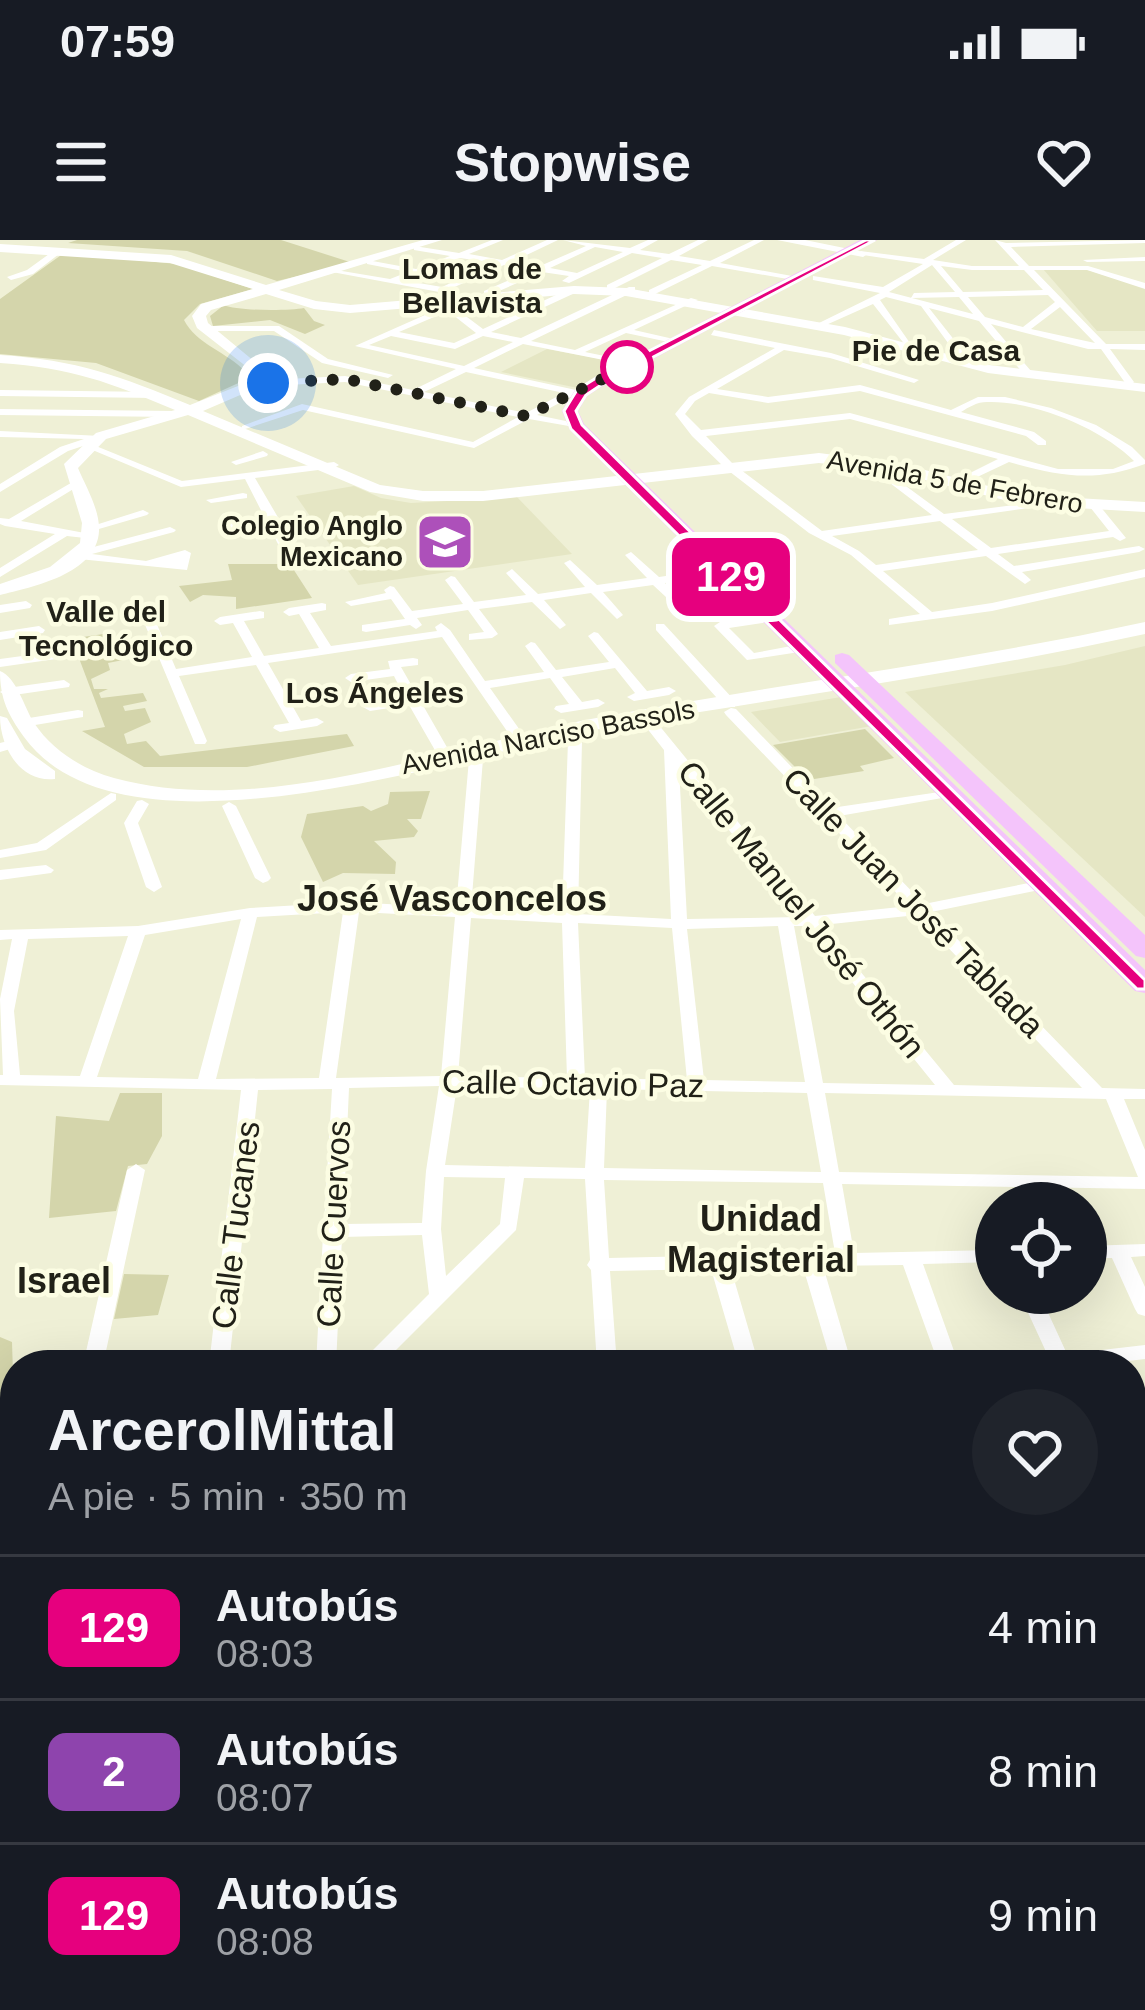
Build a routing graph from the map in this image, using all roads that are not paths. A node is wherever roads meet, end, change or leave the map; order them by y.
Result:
1 (9, 240) edge
2 (436, 240) edge
3 (472, 240) edge
4 (554, 240) edge
5 (567, 240) edge
6 (654, 240) edge
7 (704, 240) edge
8 (760, 240) edge
9 (783, 240) edge
10 (800, 240) edge
11 (890, 240) edge
12 (962, 240) edge
13 (1093, 241) edge
14 (1145, 241) edge
15 (495, 242) edge
16 (600, 242) edge
17 (1049, 242) edge
18 (1003, 243) edge
19 (0, 247) edge
20 (861, 249) edge
21 (58, 250) junction
22 (411, 250) junction
23 (631, 250) junction
24 (462, 255) junction
25 (669, 257) junction
26 (1145, 259) edge
27 (449, 260) junction
28 (370, 262) junction
29 (503, 262) junction
30 (930, 263) junction
31 (710, 264) junction
32 (1072, 264) junction
33 (0, 267) edge
34 (1029, 267) junction
35 (34, 268) junction
36 (492, 268) junction
37 (542, 269) junction
38 (336, 272) junction
39 (417, 272) junction
40 (11, 277) dead end
41 (807, 278) junction
42 (901, 280) junction
43 (462, 281) junction
44 (389, 282) junction
45 (575, 282) junction
46 (1143, 282) edge
47 (556, 287) junction
48 (610, 287) junction
49 (272, 288) junction
50 (629, 291) junction
51 (652, 292) junction
52 (1053, 292) junction
53 (487, 293) junction
54 (961, 294) junction
55 (881, 295) junction
56 (914, 296) junction
57 (443, 300) junction
58 (687, 300) junction
59 (1062, 302) junction
60 (924, 308) junction
61 (746, 311) junction
62 (978, 320) junction
63 (823, 323) junction
64 (205, 329) junction
65 (623, 330) junction
66 (1024, 330) junction
67 (390, 333) junction
68 (482, 333) junction
69 (714, 333) junction
70 (675, 341) junction
71 (520, 343) junction
72 (908, 344) junction
73 (361, 346) junction
74 (784, 346) junction
75 (1145, 347) edge
76 (1105, 348) junction
77 (575, 352) junction
78 (0, 358) edge
79 (965, 359) junction
80 (326, 361) junction
81 (632, 364) junction
82 (464, 369) junction
83 (1026, 371) junction
84 (914, 380) dead end
85 (1129, 382) junction
86 (261, 384) junction
87 (374, 384) junction
88 (1145, 386) edge
89 (706, 390) junction
90 (577, 392) junction
91 (0, 393) edge
92 (414, 394) junction
93 (156, 395) junction
94 (1092, 410) dead end
95 (186, 411) junction
96 (0, 412) edge
97 (952, 413) junction
98 (526, 416) junction
99 (1072, 419) junction
100 (576, 426) junction
101 (246, 428) junction
102 (0, 434) edge
103 (696, 434) junction
104 (21, 435) junction
105 (95, 441) junction
106 (0, 447) edge
107 (263, 454) dead end
108 (1008, 459) junction
109 (869, 462) junction
110 (727, 463) junction
111 (328, 466) junction
112 (278, 473) junction
113 (639, 475) junction
114 (249, 477) junction
115 (215, 481) junction
116 (76, 482) junction
117 (957, 483) junction
118 (0, 489) edge
119 (243, 496) dead end
120 (225, 498) junction
121 (211, 500) dead end
122 (1042, 502) junction
123 (1145, 505) edge
124 (1095, 507) junction
125 (144, 513) dead end
126 (227, 514) dead end
127 (946, 517) junction
128 (4, 524) edge
129 (277, 526) junction
130 (171, 531) dead end
131 (65, 533) junction
132 (1113, 534) junction
133 (820, 535) junction
134 (85, 543) junction
135 (1142, 551) edge
136 (650, 552) dead end
137 (992, 553) junction
138 (291, 558) dead end
139 (571, 563) dead end
140 (148, 564) dead end
141 (735, 568) junction
142 (873, 569) junction
143 (532, 570) dead end
144 (1014, 570) junction
145 (0, 573) edge
146 (1145, 573) edge
147 (654, 579) junction
148 (453, 580) dead end
149 (1025, 580) dead end
150 (592, 588) junction
151 (0, 590) edge
152 (533, 596) junction
153 (350, 602) dead end
154 (697, 603) dead end
155 (471, 605) junction
156 (322, 607) dead end
157 (0, 609) edge
158 (144, 609) dead end
159 (429, 610) junction
160 (639, 611) dead end
161 (260, 615) dead end
162 (409, 616) junction
163 (930, 617) junction
164 (771, 618) junction
165 (237, 619) junction
166 (220, 621) dead end
167 (893, 622) dead end
168 (660, 627) dead end
169 (367, 628) dead end
170 (540, 628) dead end
171 (1145, 628) edge
172 (446, 633) junction
173 (613, 633) dead end
174 (0, 635) edge
175 (424, 636) junction
176 (473, 638) dead end
177 (1145, 638) edge
178 (530, 646) dead end
179 (802, 648) junction
180 (327, 650) junction
181 (52, 658) junction
182 (262, 660) junction
183 (413, 662) dead end
184 (0, 663) edge
185 (618, 664) junction
186 (398, 672) junction
187 (172, 673) junction
188 (553, 674) junction
189 (3, 684) edge
190 (482, 685) junction
191 (856, 687) junction
192 (669, 691) dead end
193 (415, 700) junction
194 (598, 703) dead end
195 (578, 706) junction
196 (730, 708) junction
197 (561, 709) dead end
198 (317, 722) dead end
199 (297, 725) junction
200 (653, 727) junction
201 (280, 728) dead end
202 (7, 734) edge
203 (575, 741) junction
204 (182, 743) dead end
205 (523, 745) junction
206 (671, 750) junction
207 (446, 756) junction
208 (476, 759) junction
209 (391, 772) junction
210 (948, 793) junction
211 (111, 797) junction
212 (142, 804) junction
213 (229, 806) junction
214 (829, 813) junction
215 (1036, 845) junction
216 (41, 847) junction
217 (1009, 850) junction
218 (0, 854) edge
219 (46, 870) junction
220 (0, 875) edge
221 (263, 878) dead end
222 (1045, 885) junction
223 (154, 887) dead end
224 (52, 892) dead end
225 (352, 907) junction
226 (916, 910) junction
227 (250, 913) junction
228 (462, 914) junction
229 (570, 920) junction
230 (813, 921) junction
231 (784, 922) junction
232 (679, 924) junction
233 (137, 931) junction
234 (0, 935) edge
235 (21, 935) junction
236 (1145, 950) edge
237 (1145, 985) edge
238 (6, 1080) edge
239 (87, 1081) junction
240 (449, 1081) junction
241 (334, 1082) junction
242 (576, 1082) junction
243 (206, 1083) junction
244 (599, 1083) junction
245 (696, 1084) junction
246 (250, 1085) junction
247 (817, 1086) junction
248 (950, 1091) junction
249 (1105, 1092) junction
250 (1145, 1094) edge
251 (136, 1170) dead end
252 (435, 1171) junction
253 (1145, 1173) edge
254 (515, 1174) junction
255 (594, 1175) junction
256 (834, 1178) junction
257 (1145, 1183) edge
258 (431, 1229) junction
259 (330, 1232) junction
260 (1145, 1250) edge
261 (1107, 1251) edge
262 (1119, 1251) junction
263 (975, 1257) edge
264 (911, 1259) junction
265 (811, 1260) junction
266 (846, 1261) junction
267 (719, 1262) junction
268 (597, 1265) junction
269 (439, 1298) junction
270 (1145, 1309) edge
271 (1039, 1314) edge
272 (96, 1350) edge
273 (220, 1350) edge
274 (326, 1350) edge
275 (384, 1350) edge
276 (606, 1350) edge
277 (744, 1350) edge
278 (838, 1350) edge
279 (944, 1350) edge
280 (1055, 1350) edge

1 - 19 street
2 - 22 street
3 - 15 street
4 - 29 street
5 - 16 street
6 - 23 street
7 - 25 street
8 - 31 street
9 - 20 street
10 - 20 street
11 - 20 main road
12 - 30 street
13 - 14 street
13 - 17 street
15 - 24 street
16 - 23 street
16 - 37 street
17 - 18 street
18 - 34 street
19 - 21 street
19 - 49 street
20 - 30 street
20 - 41 main road
21 - 35 street
21 - 49 street
22 - 24 street
22 - 27 street
22 - 28 street
23 - 25 street
23 - 45 street
24 - 27 street
24 - 29 street
25 - 31 street
25 - 48 street
26 - 32 street
27 - 36 street
27 - 39 street
28 - 38 street
28 - 39 street
29 - 36 street
29 - 37 street
30 - 34 street
30 - 42 street
30 - 54 street
31 - 41 street
31 - 51 street
32 - 34 street
32 - 46 street
33 - 35 street
34 - 46 street
34 - 52 street
35 - 40 street
36 - 43 street
37 - 45 street
37 - 53 street
38 - 44 street
38 - 49 street
39 - 43 street
39 - 44 street
41 - 55 street
41 - 61 main road
42 - 55 street
42 - 56 street
43 - 57 street
44 - 57 street
45 - 47 street
45 - 50 street
45 - 57 street
45 - 68 street
47 - 48 street
47 - 53 street
48 - 50 street
49 - 57 street
49 - 64 street
50 - 51 street
50 - 58 street
50 - 71 street
51 - 58 street
52 - 54 street
52 - 59 street
53 - 57 street
54 - 56 street
54 - 62 street
55 - 60 street
55 - 63 street
55 - 72 street
56 - 60 street
57 - 67 street
57 - 68 street
58 - 61 street
58 - 65 street
59 - 66 street
59 - 76 street
60 - 62 street
60 - 79 street
61 - 63 street
61 - 69 main road
61 - 70 main road
61 - 88 street
62 - 66 street
62 - 83 street
63 - 72 street
64 - 80 street
64 - 86 street
65 - 70 street
65 - 77 street
66 - 76 street
67 - 68 street
67 - 73 street
68 - 71 street
69 - 74 street
69 - 113 main road
70 - 81 main road
71 - 77 street
71 - 82 street
72 - 79 street
73 - 80 street
73 - 82 street
74 - 84 street
74 - 89 street
75 - 76 street
76 - 85 street
77 - 81 street
78 - 93 street, Avenida 5 de Febrero
78 - 95 street, Avenida 5 de Febrero
79 - 83 street
80 - 86 street
80 - 87 street
81 - 90 main road
82 - 90 street
82 - 92 street
83 - 85 street
85 - 88 street
86 - 87 street
86 - 95 street
87 - 92 street
89 - 97 street
89 - 103 street
90 - 98 street
90 - 100 main road
91 - 93 street
92 - 98 street
93 - 95 street, Avenida 5 de Febrero
94 - 99 street
95 - 96 street
95 - 101 street, Avenida 5 de Febrero
95 - 105 street
95 - 111 street, Avenida 5 de Febrero
97 - 99 street
97 - 108 street
98 - 100 street
98 - 101 street
99 - 108 street
100 - 113 main road
101 - 111 street, Avenida 5 de Febrero
102 - 104 street
103 - 108 street
103 - 110 street
104 - 105 street
104 - 106 street
105 - 115 street
105 - 116 street
105 - 118 street
107 - 112 street
108 - 117 street
109 - 110 street, Avenida 5 de Febrero
109 - 117 street, Avenida 5 de Febrero
109 - 127 street
110 - 113 street, Avenida 5 de Febrero
110 - 117 street, Avenida 5 de Febrero
110 - 133 street
111 - 112 street
111 - 113 street, Avenida 5 de Febrero
112 - 114 street
113 - 141 main road
114 - 115 street
114 - 129 street
115 - 120 street
116 - 128 street
116 - 134 street
117 - 122 street, Avenida 5 de Febrero
117 - 123 street, Avenida 5 de Febrero
119 - 120 street
120 - 121 street
122 - 124 street, Avenida 5 de Febrero
122 - 127 street
123 - 124 street, Avenida 5 de Febrero
124 - 132 street
125 - 134 street
126 - 129 street
127 - 133 street
127 - 137 street
128 - 131 street
129 - 138 street
130 - 134 street
131 - 134 street
131 - 145 street
132 - 135 street
132 - 137 street
133 - 142 street
134 - 140 street
134 - 151 street
135 - 144 street
136 - 147 street
137 - 142 street
137 - 144 street
139 - 150 street
141 - 147 street
141 - 164 main road
141 - 191 main road
142 - 163 street
143 - 152 street
144 - 149 street
146 - 163 street
147 - 150 street
147 - 154 street
148 - 155 street
150 - 152 street
150 - 160 street
152 - 155 street
152 - 170 street
153 - 162 street
155 - 159 street
155 - 176 street
156 - 180 street
157 - 181 street
158 - 187 street
159 - 162 street
159 - 172 street
161 - 165 street
162 - 169 street
162 - 175 street
163 - 167 street
164 - 179 main road
164 - 179 street
165 - 166 street
165 - 182 street
168 - 196 street, Calle Juan José Tablada
171 - 191 street, Avenida Narciso Bassols
172 - 175 street
172 - 190 street
173 - 185 street
174 - 181 street
175 - 180 street
177 - 191 street, Avenida Narciso Bassols
178 - 188 street
179 - 191 main road
180 - 182 street
181 - 184 street
181 - 189 street
181 - 202 street
182 - 187 street
182 - 199 street
183 - 186 street
185 - 188 street
185 - 192 street
186 - 193 street
186 - 193 street
187 - 204 street
188 - 190 street
188 - 195 street
189 - 202 street, Avenida Narciso Bassols
190 - 205 street
191 - 196 street, Avenida Narciso Bassols
191 - 210 main road
191 - 215 main road
193 - 207 street
194 - 195 street
195 - 197 street
196 - 200 street, Avenida Narciso Bassols
196 - 205 street, Avenida Narciso Bassols
196 - 214 street, Calle Juan José Tablada
198 - 199 street
199 - 201 street
200 - 203 street, Avenida Narciso Bassols
200 - 206 street, Calle Manuel José Othón
202 - 209 street, Avenida Narciso Bassols
202 - 211 street, Avenida Narciso Bassols
203 - 205 street, Avenida Narciso Bassols
203 - 229 street
205 - 207 street, Avenida Narciso Bassols
205 - 208 street, Avenida Narciso Bassols
206 - 230 street, Calle Manuel José Othón
206 - 232 street
207 - 209 street, Avenida Narciso Bassols
208 - 209 street, Avenida Narciso Bassols
208 - 228 street
209 - 213 street, Avenida Narciso Bassols
210 - 214 street
210 - 217 main road
211 - 212 street, Avenida Narciso Bassols
211 - 216 street
212 - 213 street, Avenida Narciso Bassols
212 - 223 street
213 - 221 street
214 - 226 street, Calle Juan José Tablada
215 - 217 main road
215 - 236 main road
216 - 218 street
216 - 219 street
217 - 222 main road
219 - 220 street
219 - 224 street
222 - 226 street
222 - 237 main road
225 - 227 street
225 - 228 street
225 - 241 street, Calle Cuervos
226 - 230 street
226 - 249 street, Calle Juan José Tablada
227 - 233 street
227 - 243 street
228 - 229 street
228 - 240 street
229 - 232 street
229 - 242 street
230 - 231 street
230 - 248 street, Calle Manuel José Othón
231 - 232 street
231 - 247 street
232 - 245 street
233 - 235 street
233 - 239 street
234 - 235 street
235 - 238 street
238 - 239 street, Calle Octavio Paz
239 - 243 street, Calle Octavio Paz
240 - 241 street, Calle Octavio Paz
240 - 242 street, Calle Octavio Paz
240 - 252 street
241 - 246 street, Calle Octavio Paz
241 - 259 street, Calle Cuervos
242 - 244 street, Calle Octavio Paz
243 - 246 street, Calle Octavio Paz
244 - 245 street, Calle Octavio Paz
244 - 255 street
245 - 247 street, Calle Octavio Paz
246 - 273 street, Calle Tucanes
247 - 248 street, Calle Octavio Paz
247 - 256 street
248 - 249 street, Calle Octavio Paz
249 - 250 street, Calle Octavio Paz
249 - 253 street
251 - 272 street
252 - 254 street
252 - 258 street
254 - 255 street
254 - 269 street
255 - 256 street
255 - 268 street
256 - 257 street
256 - 266 street
258 - 259 street
258 - 269 street
259 - 274 street, Calle Cuervos
260 - 262 street
261 - 262 street
262 - 270 street
263 - 264 street
264 - 266 street
264 - 279 street
265 - 266 street
265 - 267 street
265 - 278 street
267 - 268 street
267 - 277 street
268 - 276 street
269 - 275 street
271 - 280 street

